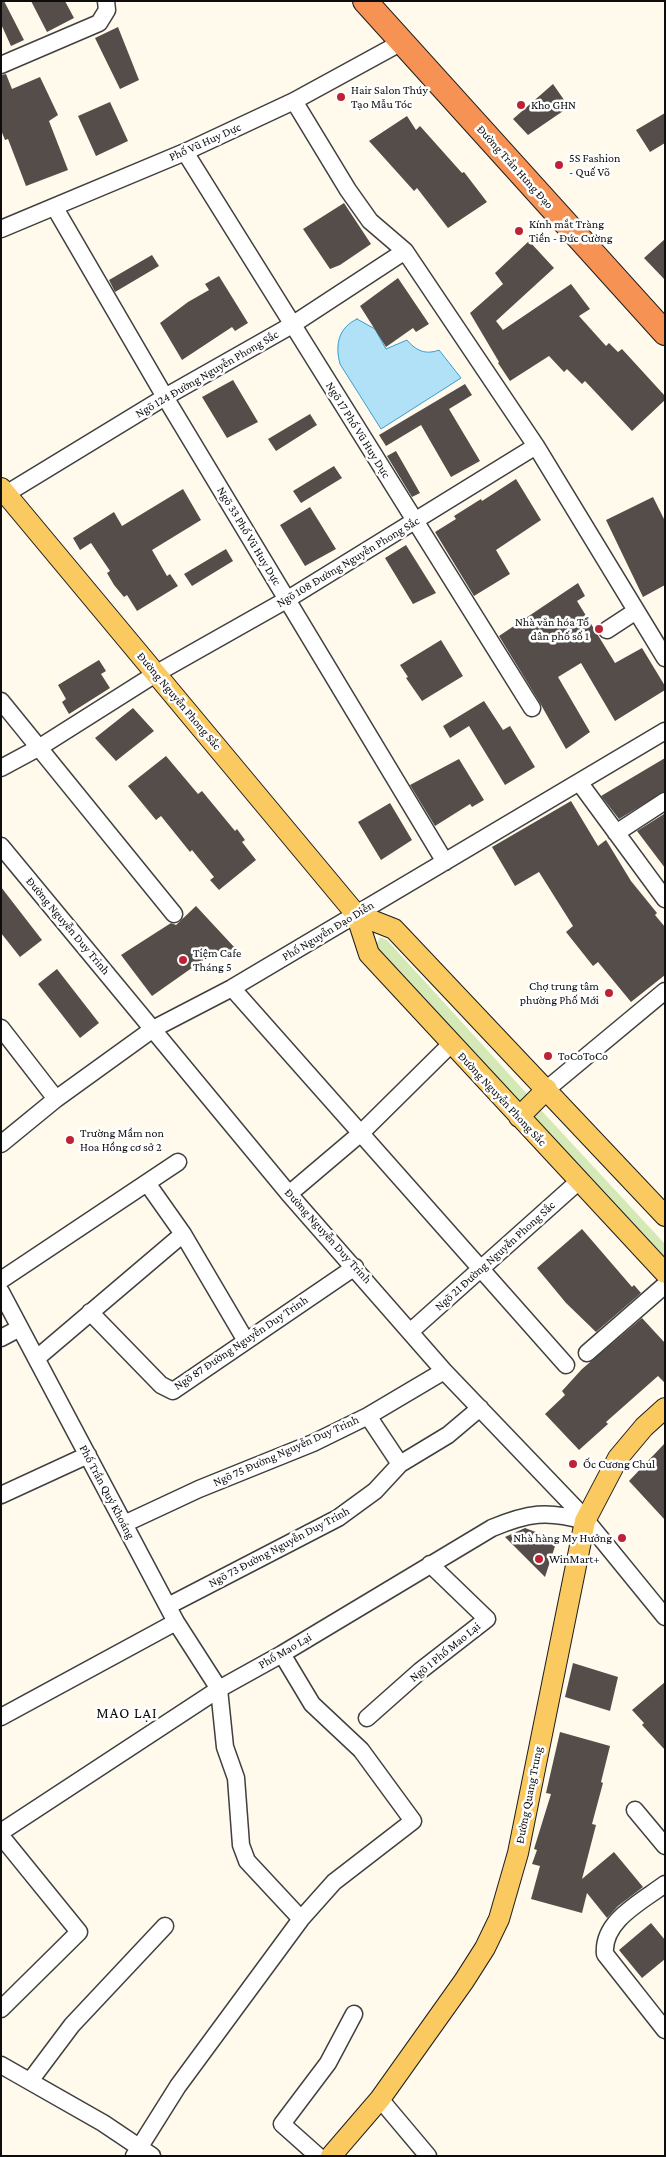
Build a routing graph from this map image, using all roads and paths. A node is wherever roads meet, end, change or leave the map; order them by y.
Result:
1 (365, 1) edge
2 (107, 5) edge
3 (402, 42) junction
4 (1, 65) edge
5 (294, 101) junction
6 (186, 152) junction
7 (55, 208) junction
8 (1, 229) edge
9 (406, 251) junction
10 (292, 324) junction
11 (665, 333) edge
12 (165, 397) junction
13 (536, 446) junction
14 (3, 493) edge
15 (415, 520) junction
16 (288, 599) junction
17 (636, 611) junction
18 (607, 630) dead end
19 (665, 658) edge
20 (157, 673) junction
21 (1, 701) edge
22 (532, 708) dead end
23 (665, 731) edge
24 (40, 747) junction
25 (1, 768) edge
26 (579, 782) junction
27 (665, 802) edge
28 (616, 832) junction
29 (1, 846) edge
30 (445, 862) junction
31 (665, 899) edge
32 (174, 914) dead end
33 (356, 914) junction
34 (232, 988) junction
35 (665, 991) edge
36 (1, 1028) edge
37 (153, 1029) junction
38 (451, 1044) junction
39 (547, 1089) junction
40 (56, 1099) junction
41 (519, 1117) junction
42 (360, 1133) junction
43 (1, 1144) edge
44 (178, 1162) dead end
45 (579, 1181) junction
46 (147, 1183) junction
47 (289, 1194) junction
48 (665, 1216) edge
49 (183, 1234) junction
50 (355, 1267) junction
51 (480, 1269) junction
52 (665, 1273) edge
53 (1, 1280) edge
54 (665, 1285) edge
55 (1, 1292) edge
56 (90, 1312) junction
57 (20, 1328) junction
58 (411, 1331) junction
59 (1, 1338) edge
60 (246, 1341) junction
61 (587, 1353) dead end
62 (37, 1358) junction
63 (566, 1365) dead end
64 (444, 1371) junction
65 (480, 1408) junction
66 (665, 1408) edge
67 (368, 1416) junction
68 (88, 1455) junction
69 (400, 1464) junction
70 (1, 1495) edge
71 (585, 1521) junction
72 (124, 1524) junction
73 (430, 1564) junction
74 (168, 1606) junction
75 (665, 1618) edge
76 (176, 1622) junction
77 (282, 1654) junction
78 (219, 1689) junction
79 (1, 1717) edge
80 (367, 1718) dead end
81 (635, 1810) dead end
82 (1, 1834) edge
83 (665, 1846) edge
84 (665, 1884) edge
85 (301, 1919) junction
86 (166, 1926) dead end
87 (1, 2009) edge
88 (354, 2014) dead end
89 (665, 2030) edge
90 (1, 2065) edge
91 (30, 2081) junction
92 (380, 2099) junction
93 (143, 2153) edge
94 (318, 2156) edge
95 (331, 2156) edge
96 (428, 2156) edge

1 - 3 highway, Đường Trần Hưng Đạo
2 - 4 street
3 - 5 street, Phố Vũ Huy Dực
3 - 11 highway, Đường Trần Hưng Đạo
5 - 6 street, Phố Vũ Huy Dực
5 - 9 street
6 - 7 street, Phố Vũ Huy Dực
6 - 10 street, Ngõ 17 Phố Vũ Huy Dực
7 - 8 street, Phố Vũ Huy Dực
7 - 12 street, Ngõ 33 Phố Vũ Huy Dực
9 - 10 street, Ngõ 124 Đường Nguyễn Phong Sắc
9 - 13 street
10 - 12 street, Ngõ 124 Đường Nguyễn Phong Sắc
10 - 15 street, Ngõ 17 Phố Vũ Huy Dực
12 - 14 street, Ngõ 124 Đường Nguyễn Phong Sắc
12 - 16 street, Ngõ 33 Phố Vũ Huy Dực
13 - 15 street, Ngõ 108 Đường Nguyễn Phong Sắc
13 - 17 street
14 - 20 main road, Đường Nguyễn Phong Sắc
15 - 16 street, Ngõ 108 Đường Nguyễn Phong Sắc
15 - 22 street, Ngõ 17 Phố Vũ Huy Dực
16 - 20 street, Ngõ 108 Đường Nguyễn Phong Sắc
16 - 30 street, Ngõ 33 Phố Vũ Huy Dực
17 - 18 street
17 - 19 street
20 - 24 street, Ngõ 108 Đường Nguyễn Phong Sắc
20 - 33 main road, Đường Nguyễn Phong Sắc
21 - 24 street
23 - 26 street, Phố Nguyễn Đạo Diễn
24 - 25 street, Ngõ 108 Đường Nguyễn Phong Sắc
24 - 32 street
26 - 28 street
26 - 30 street, Phố Nguyễn Đạo Diễn
27 - 28 street
28 - 31 street
29 - 37 street, Đường Nguyễn Duy Trinh
30 - 33 street, Phố Nguyễn Đạo Diễn
33 - 34 street, Phố Nguyễn Đạo Diễn
33 - 38 main road, Đường Nguyễn Phong Sắc
33 - 39 main road, Đường Nguyễn Phong Sắc
34 - 37 street, Phố Nguyễn Đạo Diễn
34 - 42 street
35 - 39 street
36 - 40 street
37 - 40 street, Phố Nguyễn Đạo Diễn
37 - 47 street, Đường Nguyễn Duy Trinh
38 - 41 main road, Đường Nguyễn Phong Sắc
38 - 42 street
39 - 41 main road
39 - 48 main road, Đường Nguyễn Phong Sắc
40 - 43 street, Phố Nguyễn Đạo Diễn
41 - 45 main road, Đường Nguyễn Phong Sắc
42 - 47 street
42 - 51 street
44 - 46 street
45 - 51 street, Ngõ 21 Đường Nguyễn Phong Sắc
45 - 52 main road, Đường Nguyễn Phong Sắc
46 - 49 street
46 - 53 street
47 - 50 street, Đường Nguyễn Duy Trinh
49 - 56 street
49 - 60 street
50 - 58 street, Đường Nguyễn Duy Trinh
50 - 60 street, Ngõ 87 Đường Nguyễn Duy Trinh
51 - 58 street, Ngõ 21 Đường Nguyễn Phong Sắc
51 - 63 street
54 - 61 street
55 - 57 street, Phố Trần Quý Khoáng
56 - 60 street, Ngõ 87 Đường Nguyễn Duy Trinh
56 - 62 street
57 - 59 street
57 - 62 street, Phố Trần Quý Khoáng
58 - 64 street, Đường Nguyễn Duy Trinh
62 - 68 street, Phố Trần Quý Khoáng
64 - 65 street, Đường Nguyễn Duy Trinh
64 - 67 street, Ngõ 75 Đường Nguyễn Duy Trinh
65 - 69 street, Ngõ 73 Đường Nguyễn Duy Trinh
65 - 71 street, Đường Nguyễn Duy Trinh
66 - 71 main road, Đường Quang Trung
67 - 69 street
67 - 72 street, Ngõ 75 Đường Nguyễn Duy Trinh
68 - 70 street
68 - 72 street, Phố Trần Quý Khoáng
69 - 74 street, Ngõ 73 Đường Nguyễn Duy Trinh
71 - 73 street, Phố Mao Lại
71 - 75 street, Đường Nguyễn Duy Trinh
71 - 92 main road, Đường Quang Trung
72 - 74 street, Phố Trần Quý Khoáng
73 - 77 street, Phố Mao Lại
73 - 80 street, Ngõ 1 Phố Mao Lại
74 - 76 street, Phố Trần Quý Khoáng
76 - 78 street, Phố Trần Quý Khoáng
76 - 79 street
77 - 78 street, Phố Mao Lại
77 - 85 street
78 - 82 street, Phố Mao Lại
78 - 85 street
81 - 83 street
82 - 87 street
84 - 89 street
85 - 93 street
86 - 91 street
88 - 94 street
90 - 91 street
91 - 93 street
92 - 95 main road, Đường Quang Trung
92 - 96 street

